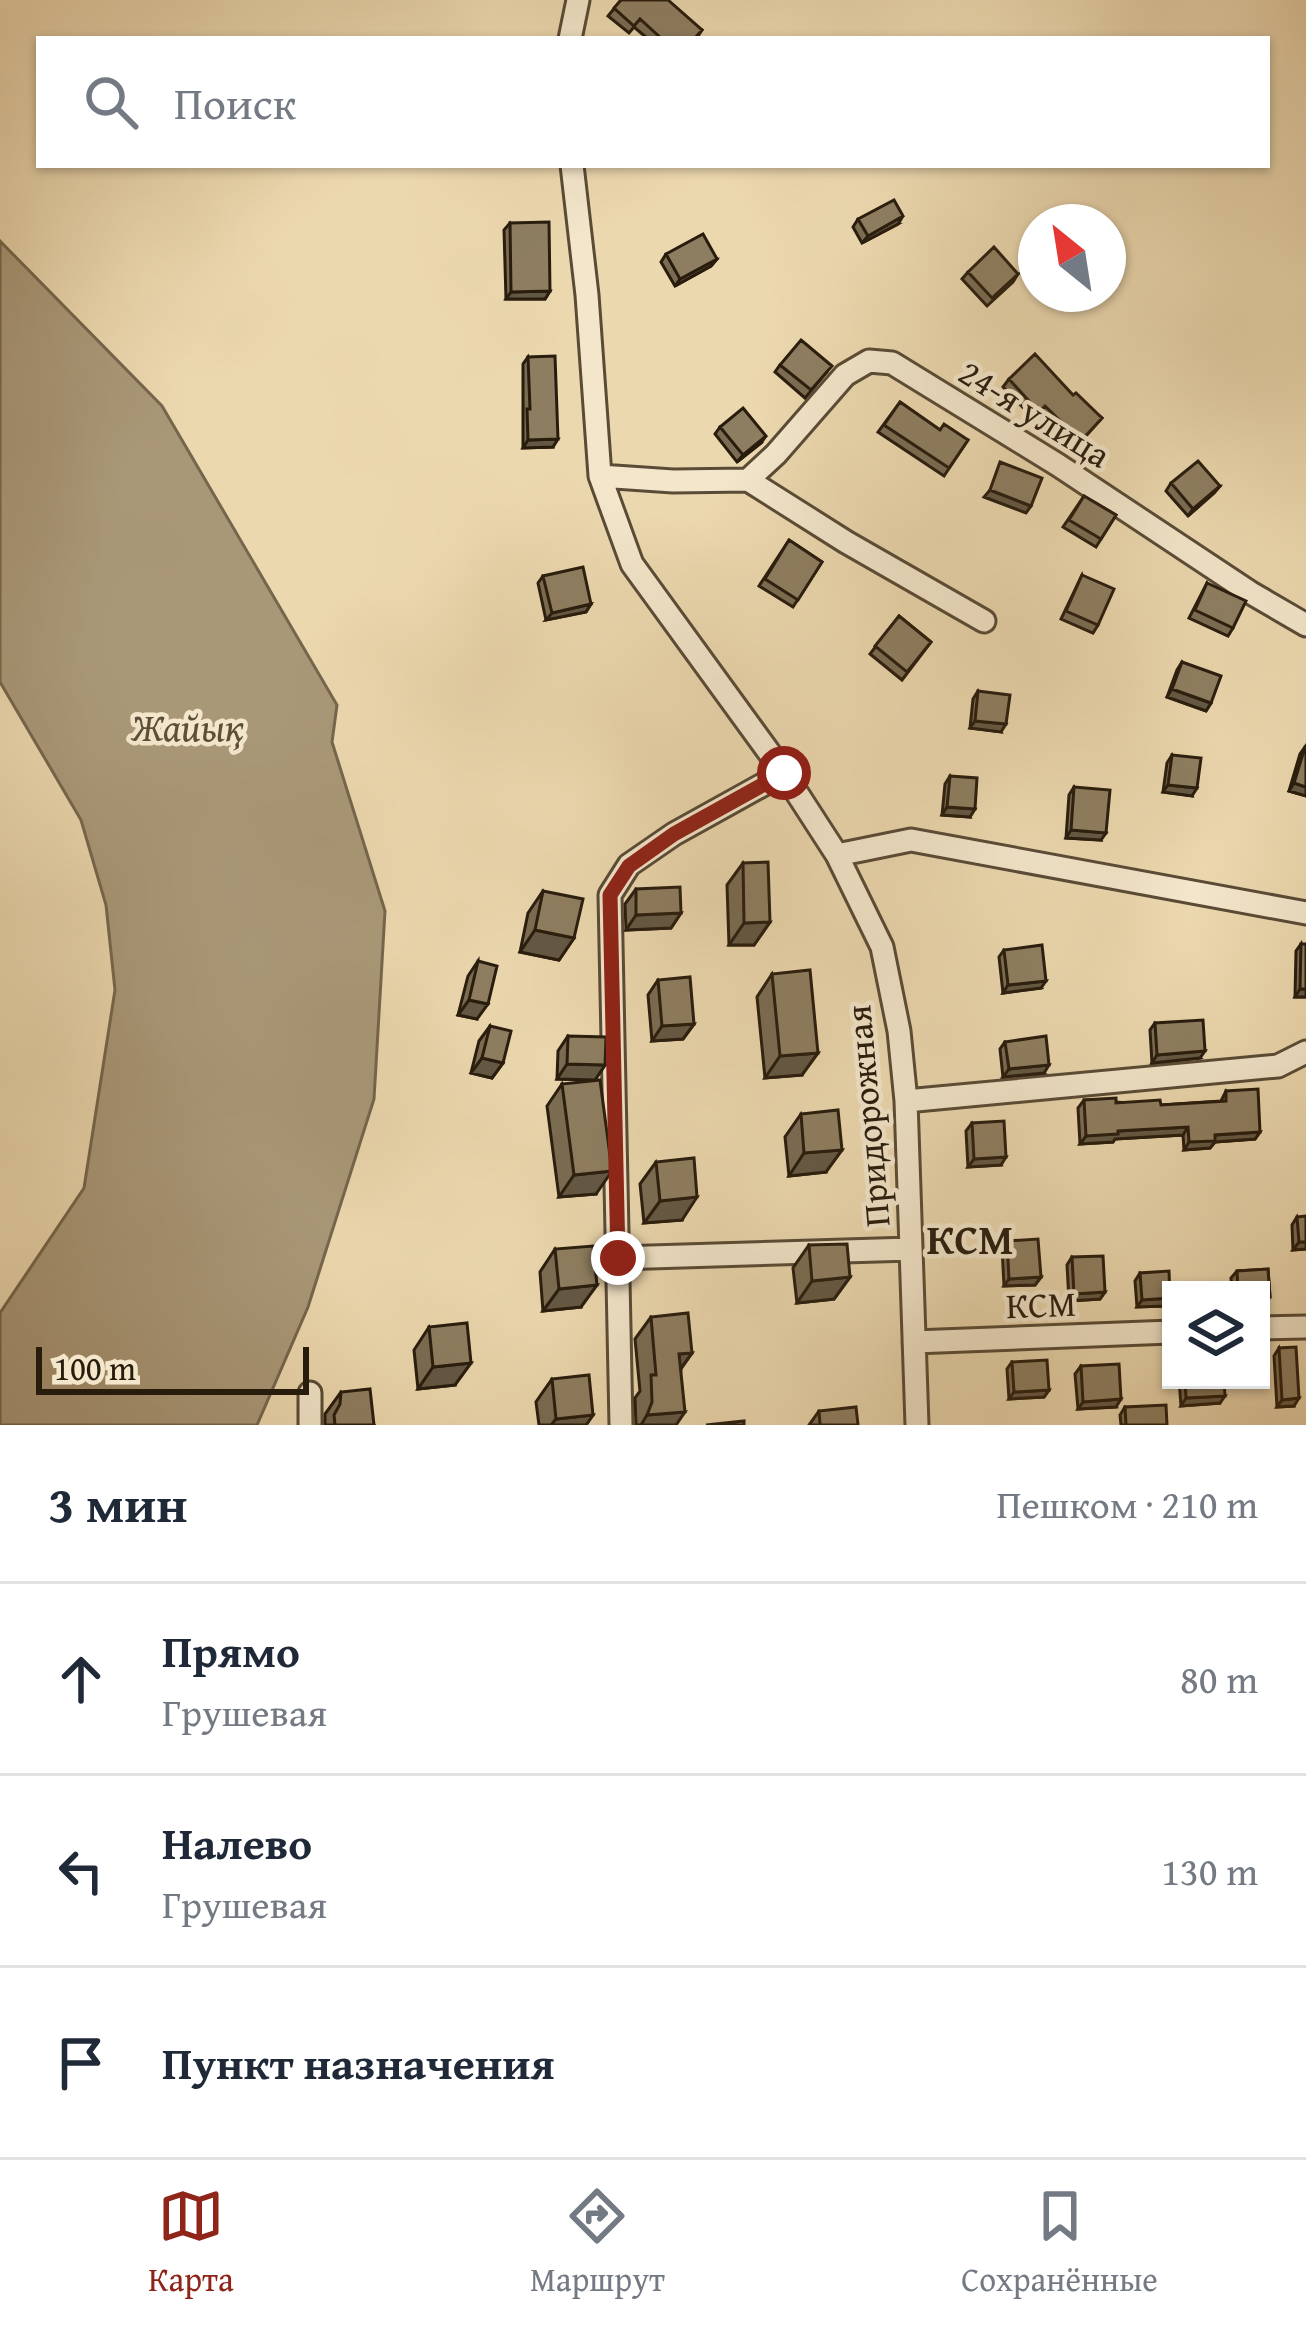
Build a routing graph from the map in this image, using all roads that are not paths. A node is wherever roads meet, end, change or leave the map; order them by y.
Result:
1 (578, 0) edge
2 (571, 36) edge
3 (572, 168) edge
4 (600, 476) junction
5 (748, 480) junction
6 (984, 621) dead end
7 (1306, 625) edge
8 (784, 773) junction
9 (837, 855) junction
10 (1306, 913) edge
11 (1306, 1052) edge
12 (906, 1101) junction
13 (911, 1249) junction
14 (618, 1258) junction
15 (1306, 1327) edge
16 (1270, 1328) edge
17 (1162, 1332) edge
18 (914, 1342) junction
19 (310, 1393) dead end
20 (310, 1425) edge
21 (621, 1425) edge
22 (917, 1425) edge

1 - 2 street
3 - 4 street, Придорожная
4 - 5 street
4 - 8 street, Придорожная
5 - 6 street
5 - 7 street, 24-я улица
8 - 9 street, Придорожная
8 - 14 street
9 - 10 street
9 - 12 street, Придорожная
11 - 12 street
12 - 13 street, Придорожная
13 - 14 street
13 - 18 street, Придорожная
14 - 21 street
15 - 16 street
17 - 18 street, КСМ
18 - 22 street, Придорожная
19 - 20 street

